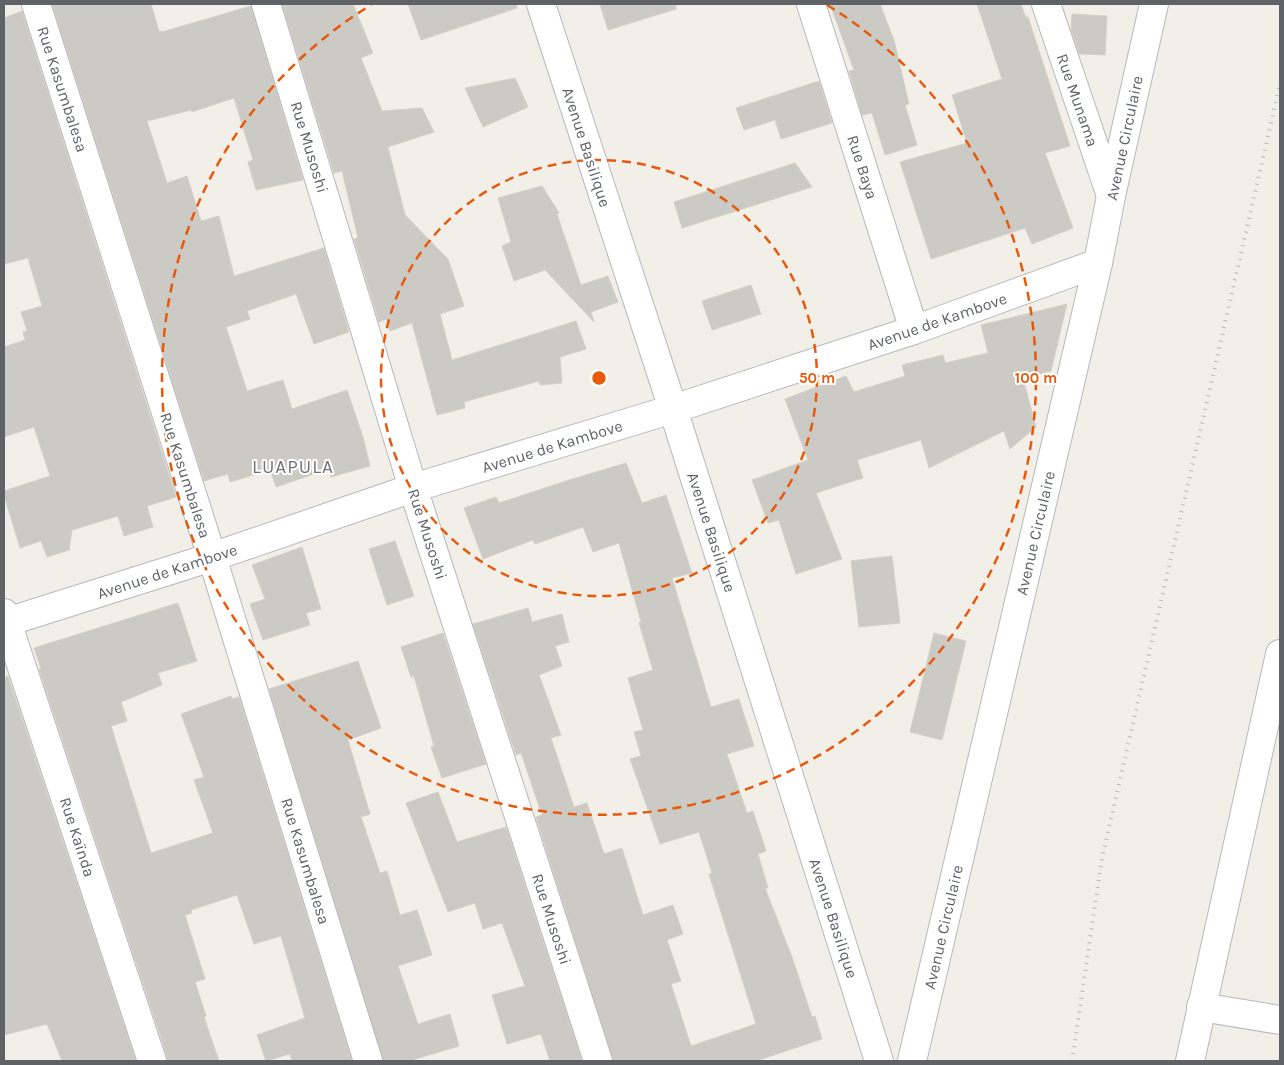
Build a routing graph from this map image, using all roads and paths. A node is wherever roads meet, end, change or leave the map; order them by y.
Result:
1 (36, 4) edge
2 (266, 4) edge
3 (541, 4) edge
4 (811, 4) edge
5 (1046, 4) edge
6 (1154, 4) edge
7 (1111, 196) junction
8 (1098, 263) junction
9 (914, 330) junction
10 (673, 409) junction
11 (413, 488) junction
12 (212, 557) junction
13 (5, 619) edge
14 (1280, 654) edge
15 (1201, 1006) junction
16 (1280, 1020) edge
17 (152, 1061) edge
18 (368, 1061) edge
19 (598, 1061) edge
20 (879, 1061) edge
21 (912, 1061) edge
22 (1190, 1061) edge

1 - 12 street, Rue Kasumbalesa
2 - 11 street, Rue Musoshi
3 - 10 street, Avenue Basilique
4 - 9 street, Rue Baya
5 - 7 street, Rue Munama
6 - 7 street, Avenue Circulaire
7 - 8 street, Avenue Circulaire
8 - 9 street, Avenue de Kambove
8 - 21 street, Avenue Circulaire
9 - 10 street, Avenue de Kambove
10 - 11 street, Avenue de Kambove
10 - 20 street, Avenue Basilique
11 - 12 street, Avenue de Kambove
11 - 19 street, Rue Musoshi
12 - 13 street, Avenue de Kambove
12 - 18 street, Rue Kasumbalesa
13 - 17 street, Rue Kaïnda
14 - 15 street
15 - 16 street
15 - 22 street

